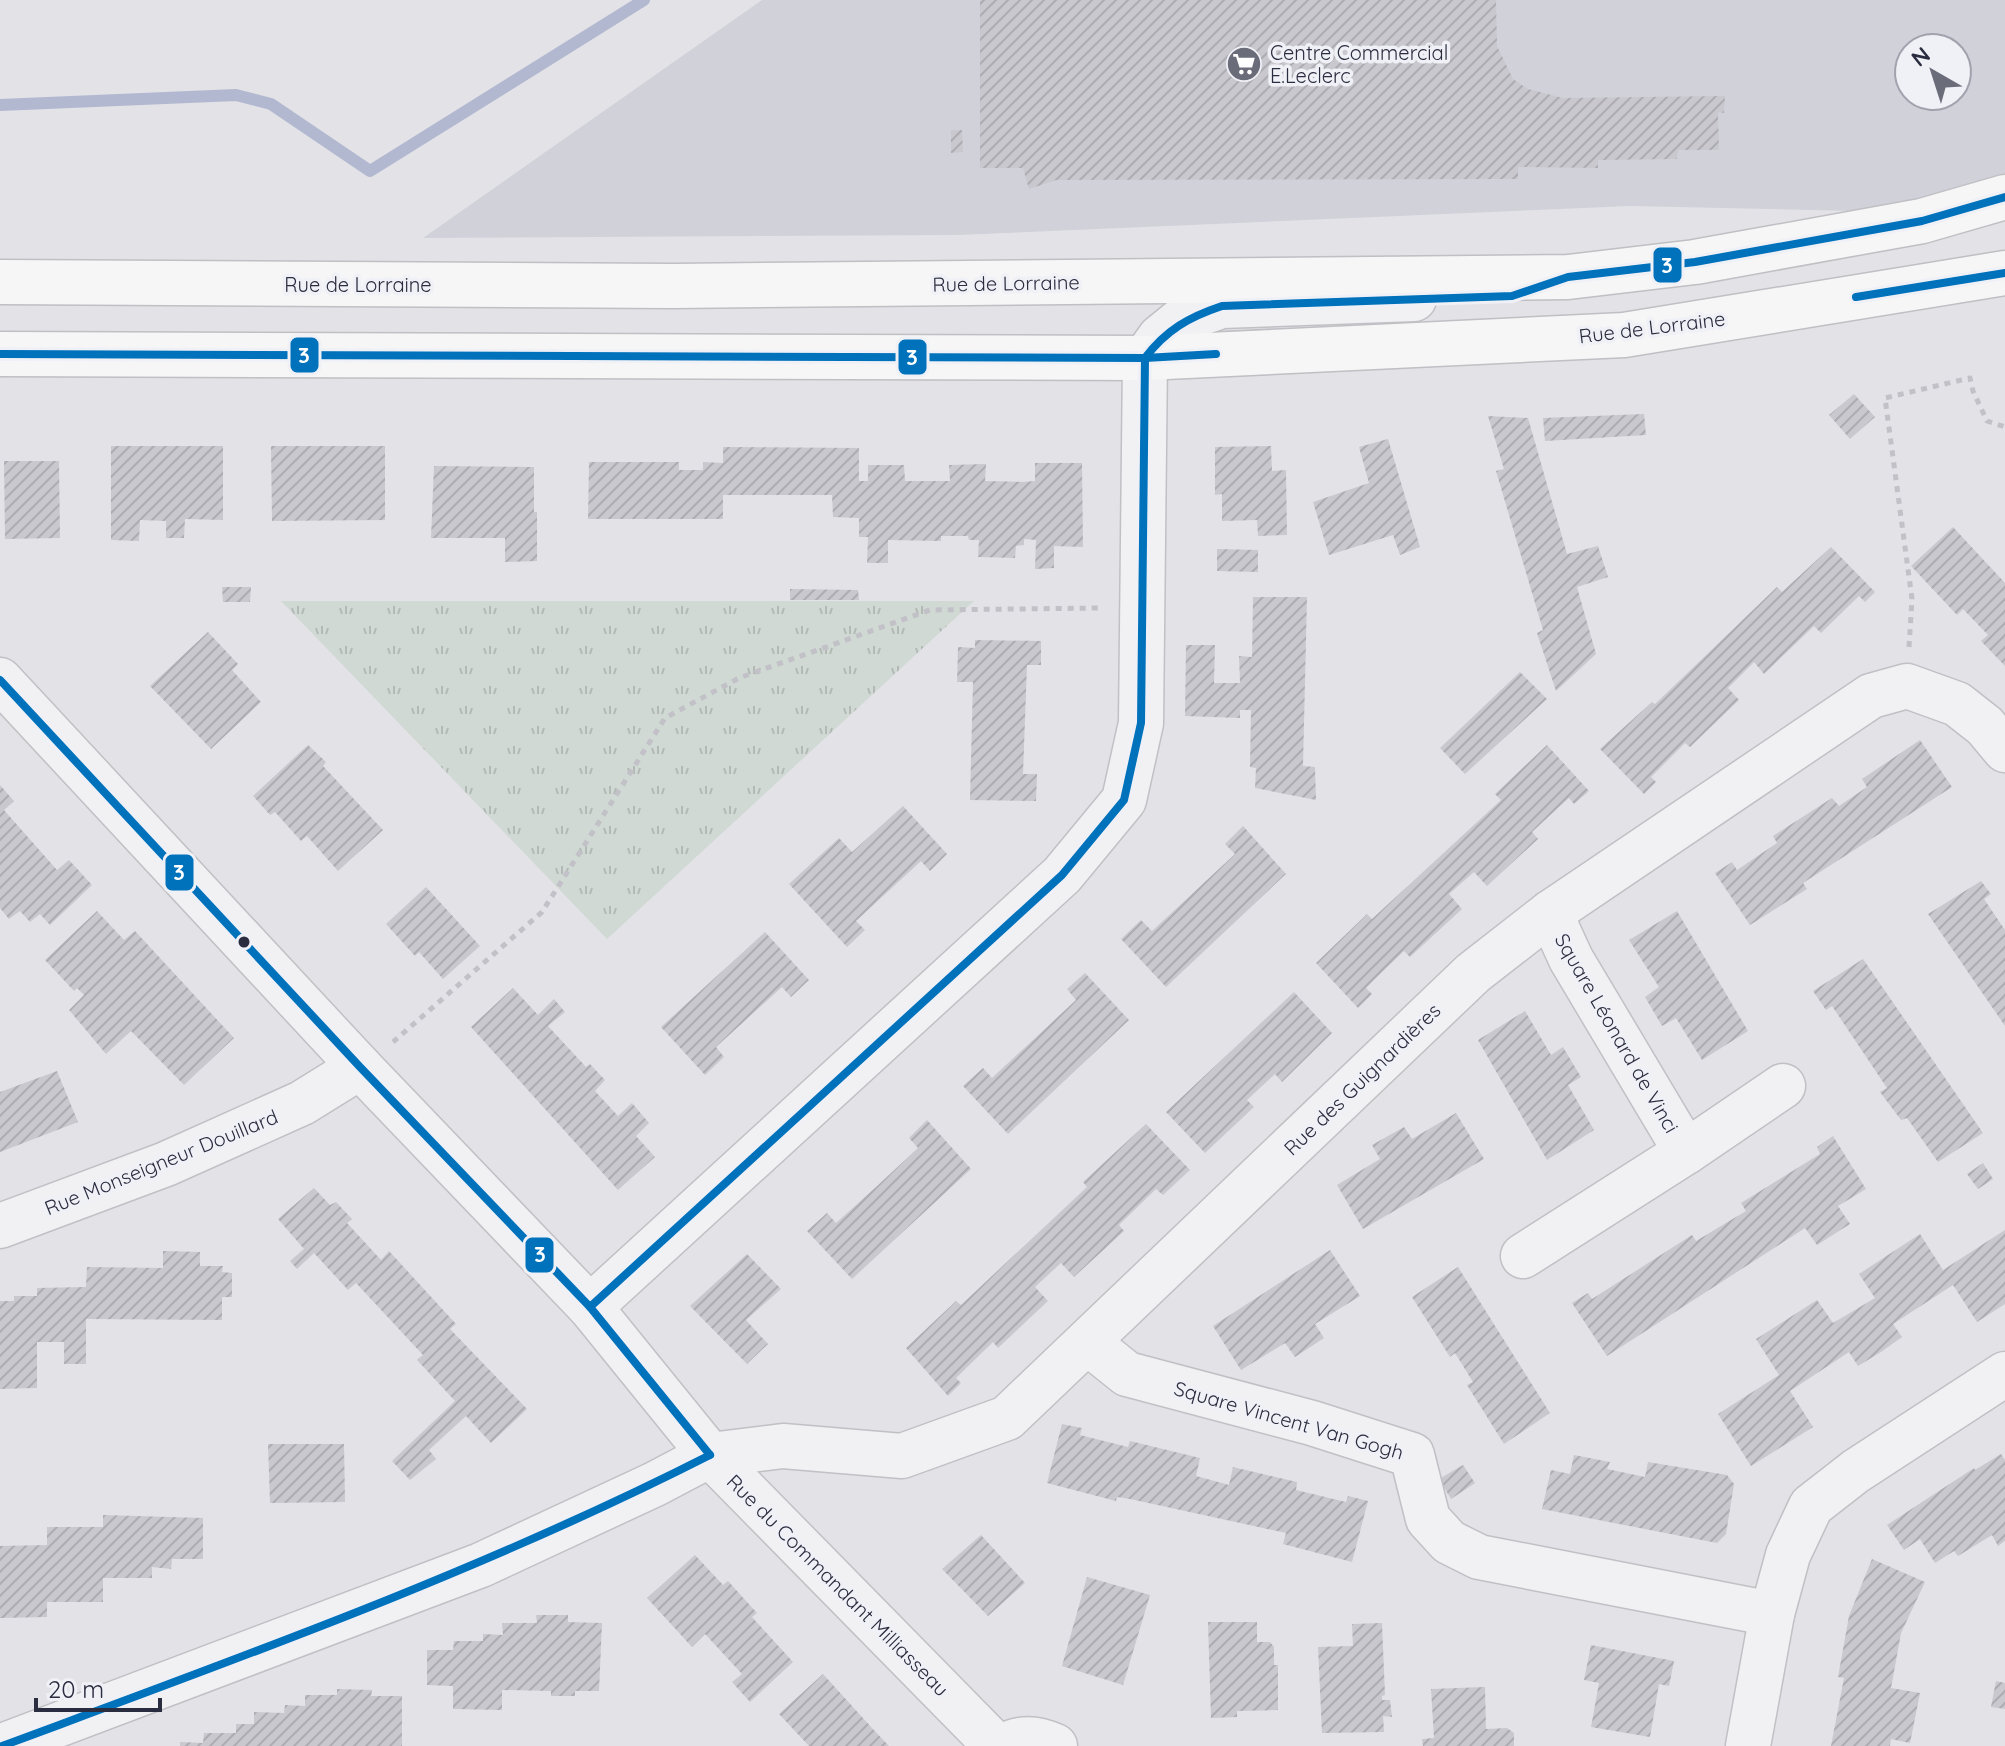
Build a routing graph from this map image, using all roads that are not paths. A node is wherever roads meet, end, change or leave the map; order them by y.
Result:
1 (2005, 197) edge
2 (2005, 273) edge
3 (1568, 277) junction
4 (0, 282) edge
5 (0, 354) edge
6 (1145, 358) junction
7 (0, 680) edge
8 (2005, 750) edge
9 (1550, 913) junction
10 (360, 1067) junction
11 (1783, 1086) dead end
12 (1686, 1152) junction
13 (0, 1226) edge
14 (1523, 1256) dead end
15 (590, 1307) junction
16 (1087, 1342) junction
17 (2005, 1374) edge
18 (710, 1455) junction
19 (1772, 1614) junction
20 (2, 1746) edge
21 (996, 1746) edge
22 (1004, 1746) edge
23 (1055, 1746) edge
24 (1748, 1746) edge

1 - 3 main road, Rue de Lorraine
2 - 6 main road, Rue de Lorraine
3 - 4 main road, Rue de Lorraine
3 - 6 street
5 - 6 main road, Rue de Lorraine
6 - 15 street
7 - 10 street, Rue du Commandant Milliasseau
8 - 9 street, Rue des Guignardières
9 - 12 street, Square Léonard de Vinci
9 - 16 street, Rue des Guignardières
10 - 13 street, Rue Monseigneur Douillard
10 - 15 street, Rue du Commandant Milliasseau
11 - 12 street, Square Léonard de Vinci
12 - 14 street, Square Léonard de Vinci
15 - 18 street, Rue du Commandant Milliasseau
16 - 18 street, Rue des Guignardières
16 - 19 street, Square Vincent Van Gogh
17 - 19 street
18 - 20 street
18 - 21 street, Rue du Commandant Milliasseau
19 - 24 street
22 - 23 street

